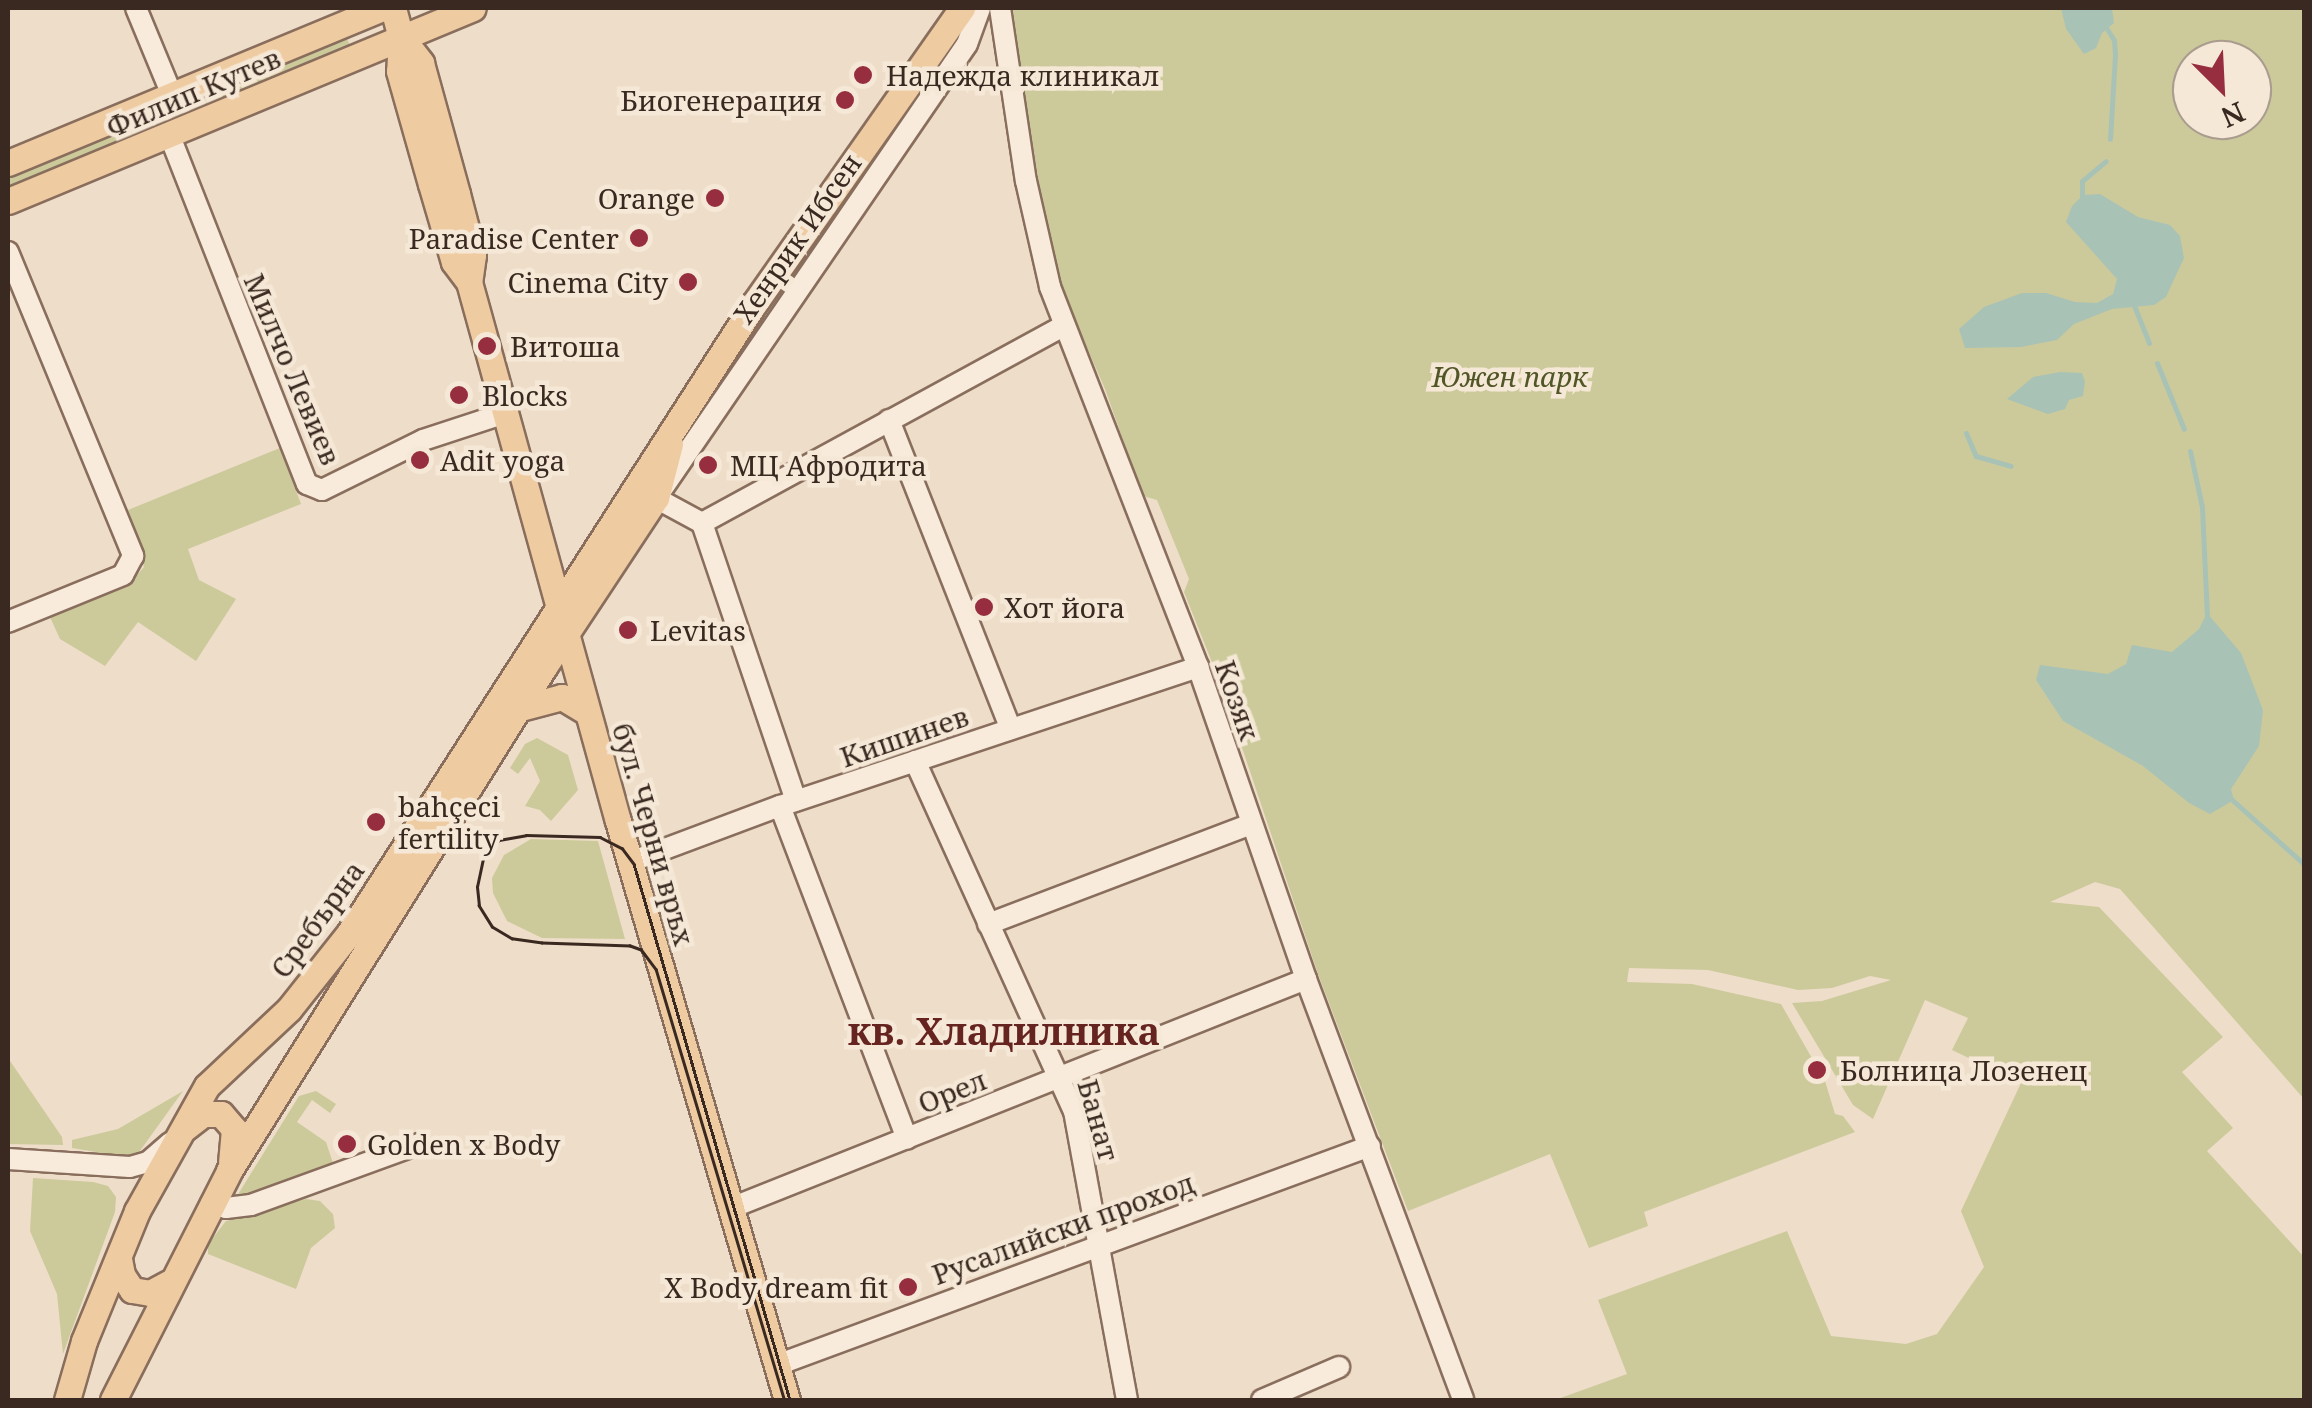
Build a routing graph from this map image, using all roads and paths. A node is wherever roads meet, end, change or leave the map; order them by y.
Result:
1 (136, 8) edge
2 (382, 8) edge
3 (393, 8) edge
4 (473, 8) edge
5 (962, 8) edge
6 (980, 8) edge
7 (1000, 8) edge
8 (402, 37) junction
9 (172, 95) junction
10 (169, 134) junction
11 (8, 163) edge
12 (8, 201) edge
13 (8, 252) edge
14 (1063, 326) junction
15 (505, 414) junction
16 (889, 420) junction
17 (670, 432) junction
18 (656, 498) junction
19 (702, 523) junction
20 (558, 604) junction
21 (8, 622) edge
22 (566, 633) junction
23 (1198, 667) junction
24 (517, 710) junction
25 (588, 712) junction
26 (1012, 729) junction
27 (915, 761) junction
28 (788, 804) junction
29 (1251, 824) junction
30 (630, 862) junction
31 (988, 924) junction
32 (1306, 979) junction
33 (1059, 1077) junction
34 (178, 1135) junction
35 (906, 1140) junction
36 (419, 1144) dead end
37 (1370, 1146) junction
38 (8, 1159) edge
39 (111, 1167) junction
40 (229, 1172) junction
41 (211, 1204) junction
42 (731, 1208) junction
43 (138, 1211) junction
44 (1100, 1243) junction
45 (119, 1259) junction
46 (169, 1283) junction
47 (777, 1364) junction
48 (1339, 1367) dead end
49 (115, 1397) edge
50 (67, 1400) edge
51 (787, 1400) edge
52 (1127, 1400) edge
53 (1262, 1400) edge
54 (1463, 1400) edge

1 - 9 street
2 - 9 main road, Филип Кутев
3 - 8 main road, бул. Черни връх
4 - 8 main road, Филип Кутев
5 - 17 main road, Хенрик Ибсен
6 - 18 street, Хенрик Ибсен
7 - 14 street, Козяк
8 - 10 main road, Филип Кутев
8 - 15 main road, бул. Черни връх
9 - 11 main road, Филип Кутев
10 - 12 main road, Филип Кутев
10 - 15 street, Милчо Левиев
13 - 21 street
14 - 16 street
14 - 23 street, Козяк
15 - 20 main road, бул. Черни връх
16 - 19 street
16 - 26 street
17 - 18 main road, Хенрик Ибсен
17 - 20 main road, Хенрик Ибсен
18 - 19 street
18 - 22 main road, Хенрик Ибсен
19 - 28 street
20 - 22 main road, бул. Черни връх
20 - 34 main road, Сребърна
22 - 24 main road, Сребърна
22 - 25 main road, бул. Черни връх
23 - 26 street, Кишинев
23 - 29 street, Козяк
24 - 25 main road
24 - 40 main road, Сребърна
25 - 30 main road, бул. Черни връх
26 - 27 street, Кишинев
27 - 28 street, Кишинев
27 - 31 street, Банат
28 - 30 street, Кишинев
28 - 35 street
29 - 31 street
29 - 32 street, Козяк
30 - 42 main road, бул. Черни връх
31 - 33 street, Банат
32 - 33 street, Орел
32 - 37 street, Козяк
33 - 35 street, Орел
33 - 44 street, Банат
34 - 39 street, Сребърна
34 - 40 main road
34 - 43 main road
35 - 42 street, Орел
36 - 41 street
37 - 44 street, Русалийски проход
37 - 54 street, Козяк
38 - 39 street, Сребърна
39 - 43 street
40 - 41 main road, Сребърна
41 - 46 main road, Сребърна
42 - 47 main road, бул. Черни връх
43 - 45 main road
44 - 47 street, Русалийски проход
44 - 52 street, Банат
45 - 46 main road
45 - 50 main road
46 - 49 main road, Сребърна
47 - 51 main road, бул. Черни връх
48 - 53 street

